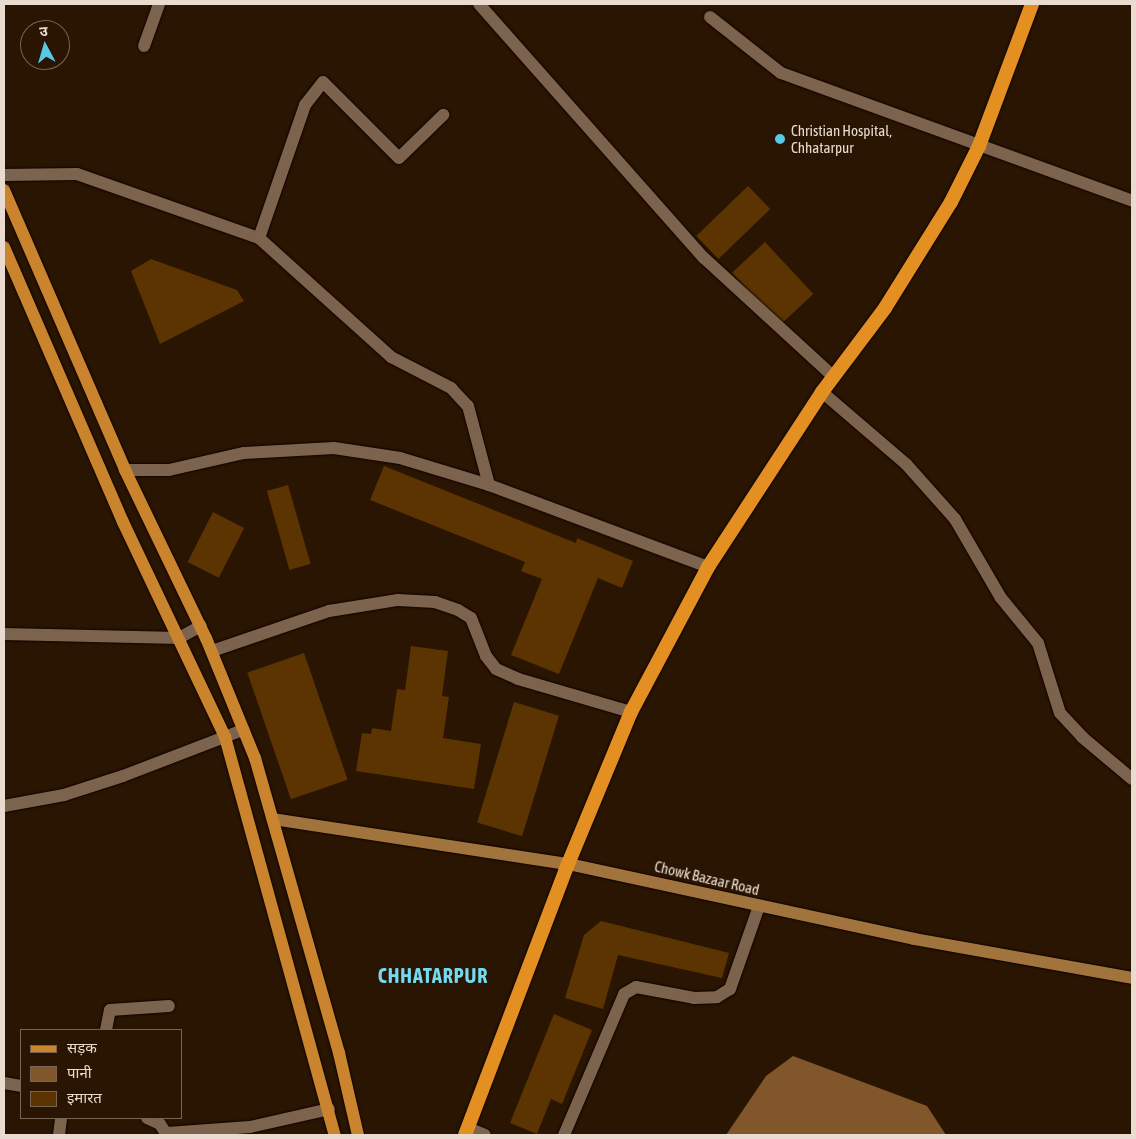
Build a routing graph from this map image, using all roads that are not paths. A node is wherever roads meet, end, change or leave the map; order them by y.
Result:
1 (159, 4) edge
2 (479, 4) edge
3 (1032, 4) edge
4 (710, 17) dead end
5 (144, 46) dead end
6 (443, 115) dead end
7 (979, 146) junction
8 (4, 175) edge
9 (4, 190) edge
10 (1132, 201) edge
11 (259, 238) junction
12 (4, 247) edge
13 (833, 376) junction
14 (822, 392) junction
15 (125, 470) junction
16 (490, 485) junction
17 (708, 567) junction
18 (201, 626) junction
19 (4, 634) edge
20 (179, 638) junction
21 (212, 651) junction
22 (631, 712) junction
23 (243, 730) junction
24 (225, 737) junction
25 (1132, 780) edge
26 (4, 806) edge
27 (273, 819) junction
28 (568, 864) junction
29 (759, 906) junction
30 (1132, 978) edge
31 (169, 1006) dead end
32 (106, 1029) edge
33 (4, 1083) edge
34 (20, 1086) edge
35 (329, 1109) junction
36 (61, 1119) edge
37 (148, 1119) edge
38 (467, 1132) edge
39 (167, 1134) edge
40 (58, 1135) edge
41 (335, 1135) edge
42 (358, 1135) edge
43 (484, 1135) edge
44 (564, 1135) edge

1 - 5 street
2 - 13 street
3 - 7 highway
4 - 7 street
6 - 11 street
7 - 10 street
7 - 13 highway
8 - 11 street
9 - 15 main road
11 - 16 street
12 - 20 main road
13 - 14 highway
14 - 17 highway
14 - 25 street
15 - 16 street
15 - 18 main road
16 - 17 street
17 - 22 highway
18 - 20 street
18 - 21 main road
19 - 20 street
20 - 24 main road
21 - 22 street
21 - 23 main road
22 - 28 highway
23 - 24 street
23 - 27 main road
24 - 26 street
24 - 35 main road
27 - 28 main road, Chowk Bazaar Road
27 - 42 main road
28 - 29 main road, Chowk Bazaar Road
28 - 38 highway
29 - 30 main road, Chowk Bazaar Road
29 - 44 street
31 - 32 street
33 - 34 street
35 - 39 street
35 - 41 main road
36 - 40 street
37 - 39 street
38 - 43 street

